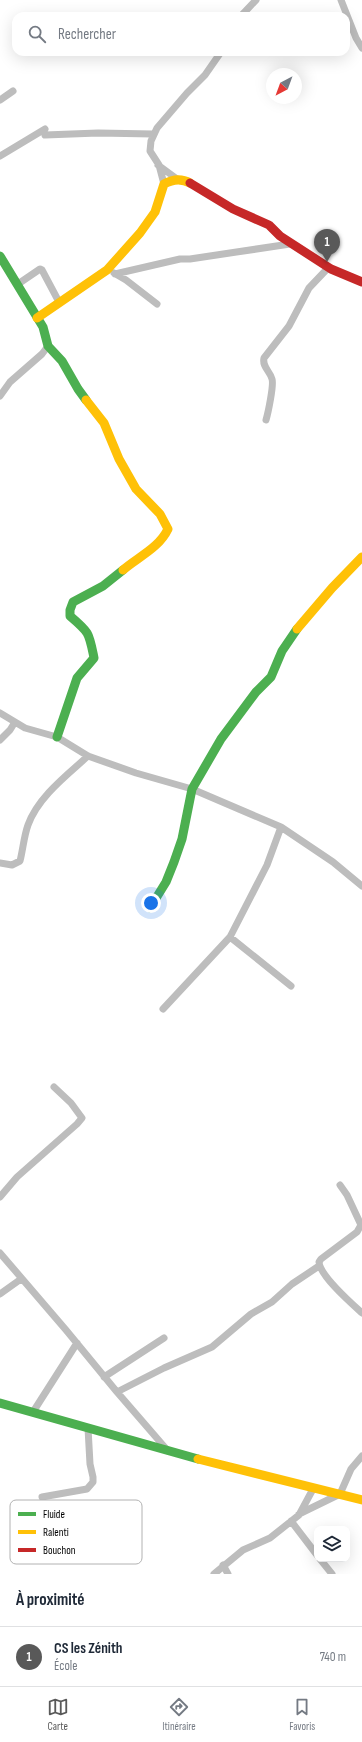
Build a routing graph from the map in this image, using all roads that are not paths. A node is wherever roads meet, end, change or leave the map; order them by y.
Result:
1 (256, 0) edge
2 (341, 0) edge
3 (245, 12) edge
4 (346, 12) edge
5 (350, 23) edge
6 (362, 48) edge
7 (218, 56) edge
8 (13, 91) dead end
9 (0, 100) edge
10 (153, 134) junction
11 (0, 156) edge
12 (158, 165) junction
13 (178, 179) junction
14 (164, 184) junction
15 (290, 244) junction
16 (0, 256) edge
17 (328, 268) junction
18 (111, 272) junction
19 (362, 282) edge
20 (18, 284) junction
21 (59, 302) junction
22 (157, 304) dead end
23 (38, 318) junction
24 (48, 346) junction
25 (0, 396) edge
26 (266, 420) dead end
27 (362, 558) edge
28 (0, 713) edge
29 (15, 722) junction
30 (57, 737) junction
31 (0, 740) edge
32 (88, 756) junction
33 (192, 789) junction
34 (280, 827) junction
35 (0, 864) edge
36 (362, 886) edge
37 (150, 908) dead end
38 (230, 937) junction
39 (291, 986) dead end
40 (163, 1009) dead end
41 (54, 1087) dead end
42 (340, 1185) dead end
43 (0, 1197) edge
44 (0, 1253) edge
45 (319, 1266) junction
46 (21, 1279) junction
47 (0, 1294) edge
48 (362, 1313) edge
49 (164, 1338) dead end
50 (77, 1343) junction
51 (104, 1377) junction
52 (117, 1392) junction
53 (0, 1403) edge
54 (34, 1412) junction
55 (88, 1428) junction
56 (168, 1451) junction
57 (362, 1456) edge
58 (313, 1489) junction
59 (340, 1494) junction
60 (42, 1497) dead end
61 (362, 1500) edge
62 (299, 1514) junction
63 (290, 1521) junction
64 (314, 1551) edge
65 (322, 1562) edge
66 (223, 1565) junction
67 (214, 1574) edge
68 (228, 1574) edge
69 (332, 1574) edge

1 - 3 street
2 - 4 street
5 - 6 street
7 - 10 street
8 - 9 street
10 - 11 street
10 - 12 street
12 - 13 street
12 - 14 street
13 - 14 street
13 - 15 street
14 - 18 street
15 - 17 street
15 - 18 street
16 - 20 street
17 - 19 street
17 - 26 street
18 - 21 street
18 - 22 street
20 - 21 street
20 - 23 street
21 - 23 street
23 - 24 street
24 - 25 street
24 - 30 street
27 - 33 street
28 - 29 street
29 - 30 street
29 - 31 street
30 - 32 street
32 - 33 street
32 - 35 street
33 - 34 street
33 - 37 street
34 - 36 street
34 - 38 street
38 - 39 street
38 - 40 street
41 - 43 street
42 - 45 street
44 - 46 street
45 - 48 street
45 - 52 street
46 - 47 street
46 - 50 street
49 - 51 street
50 - 51 street
50 - 54 street
51 - 52 street
52 - 56 street
53 - 54 street
54 - 55 street
55 - 56 street
55 - 60 street
56 - 58 street
57 - 59 street
58 - 59 street
58 - 62 street
59 - 61 street
59 - 62 street
62 - 63 street
63 - 64 street
63 - 66 street
65 - 69 street
66 - 67 street
66 - 68 street

